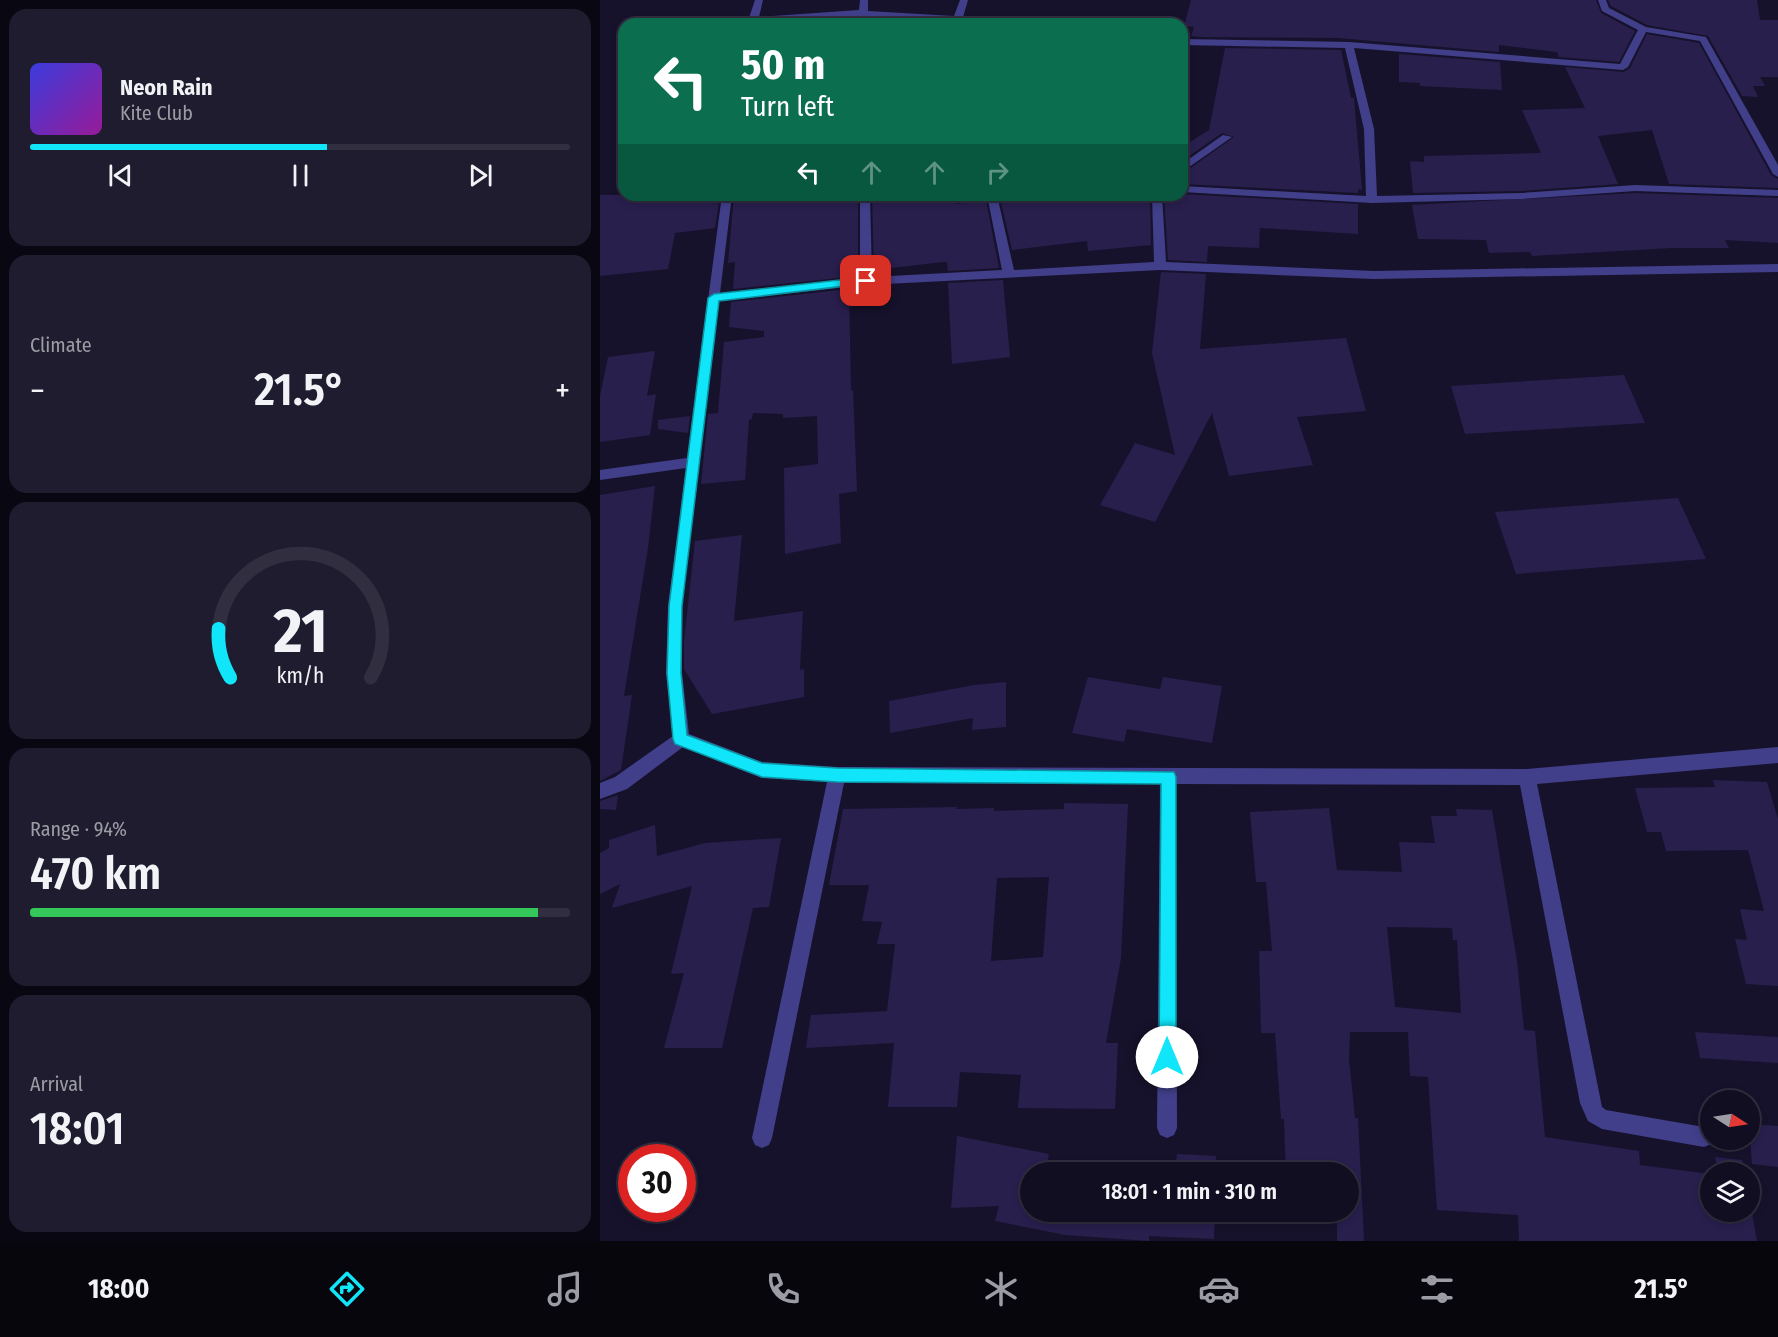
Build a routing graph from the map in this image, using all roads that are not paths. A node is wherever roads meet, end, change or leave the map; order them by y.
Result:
1 (759, 0) edge
2 (864, 0) edge
3 (964, 0) edge
4 (1602, 0) edge
5 (862, 13) junction
6 (753, 18) edge
7 (801, 18) edge
8 (862, 18) edge
9 (921, 18) edge
10 (958, 18) edge
11 (1643, 29) junction
12 (1188, 42) edge
13 (1349, 45) junction
14 (1227, 137) dead end
15 (1188, 165) edge
16 (1778, 174) edge
17 (1188, 189) edge
18 (1778, 193) edge
19 (1372, 200) junction
20 (726, 201) edge
21 (865, 201) edge
22 (993, 201) edge
23 (1158, 201) edge
24 (1160, 266) junction
25 (1778, 268) edge
26 (1009, 274) junction
27 (866, 281) junction
28 (714, 298) junction
29 (694, 462) junction
30 (600, 475) edge
31 (681, 739) junction
32 (1778, 755) edge
33 (837, 775) junction
34 (1168, 777) junction
35 (1527, 777) junction
36 (600, 791) edge
37 (1167, 1128) dead end
38 (1700, 1136) edge
39 (762, 1138) dead end

1 - 6 street
2 - 5 street
3 - 10 street
4 - 11 street
5 - 7 street
5 - 8 street
5 - 9 street
11 - 13 street
11 - 16 street
12 - 13 street
13 - 19 street
14 - 15 street
17 - 19 street
18 - 19 street
20 - 28 street
21 - 27 street
22 - 26 street
23 - 24 street
24 - 25 street
24 - 26 street
26 - 27 street
27 - 28 street
28 - 29 street
29 - 30 street
29 - 31 street
31 - 33 street
31 - 36 street
32 - 35 street
33 - 34 street
33 - 39 street
34 - 35 street
34 - 37 street
35 - 38 street

